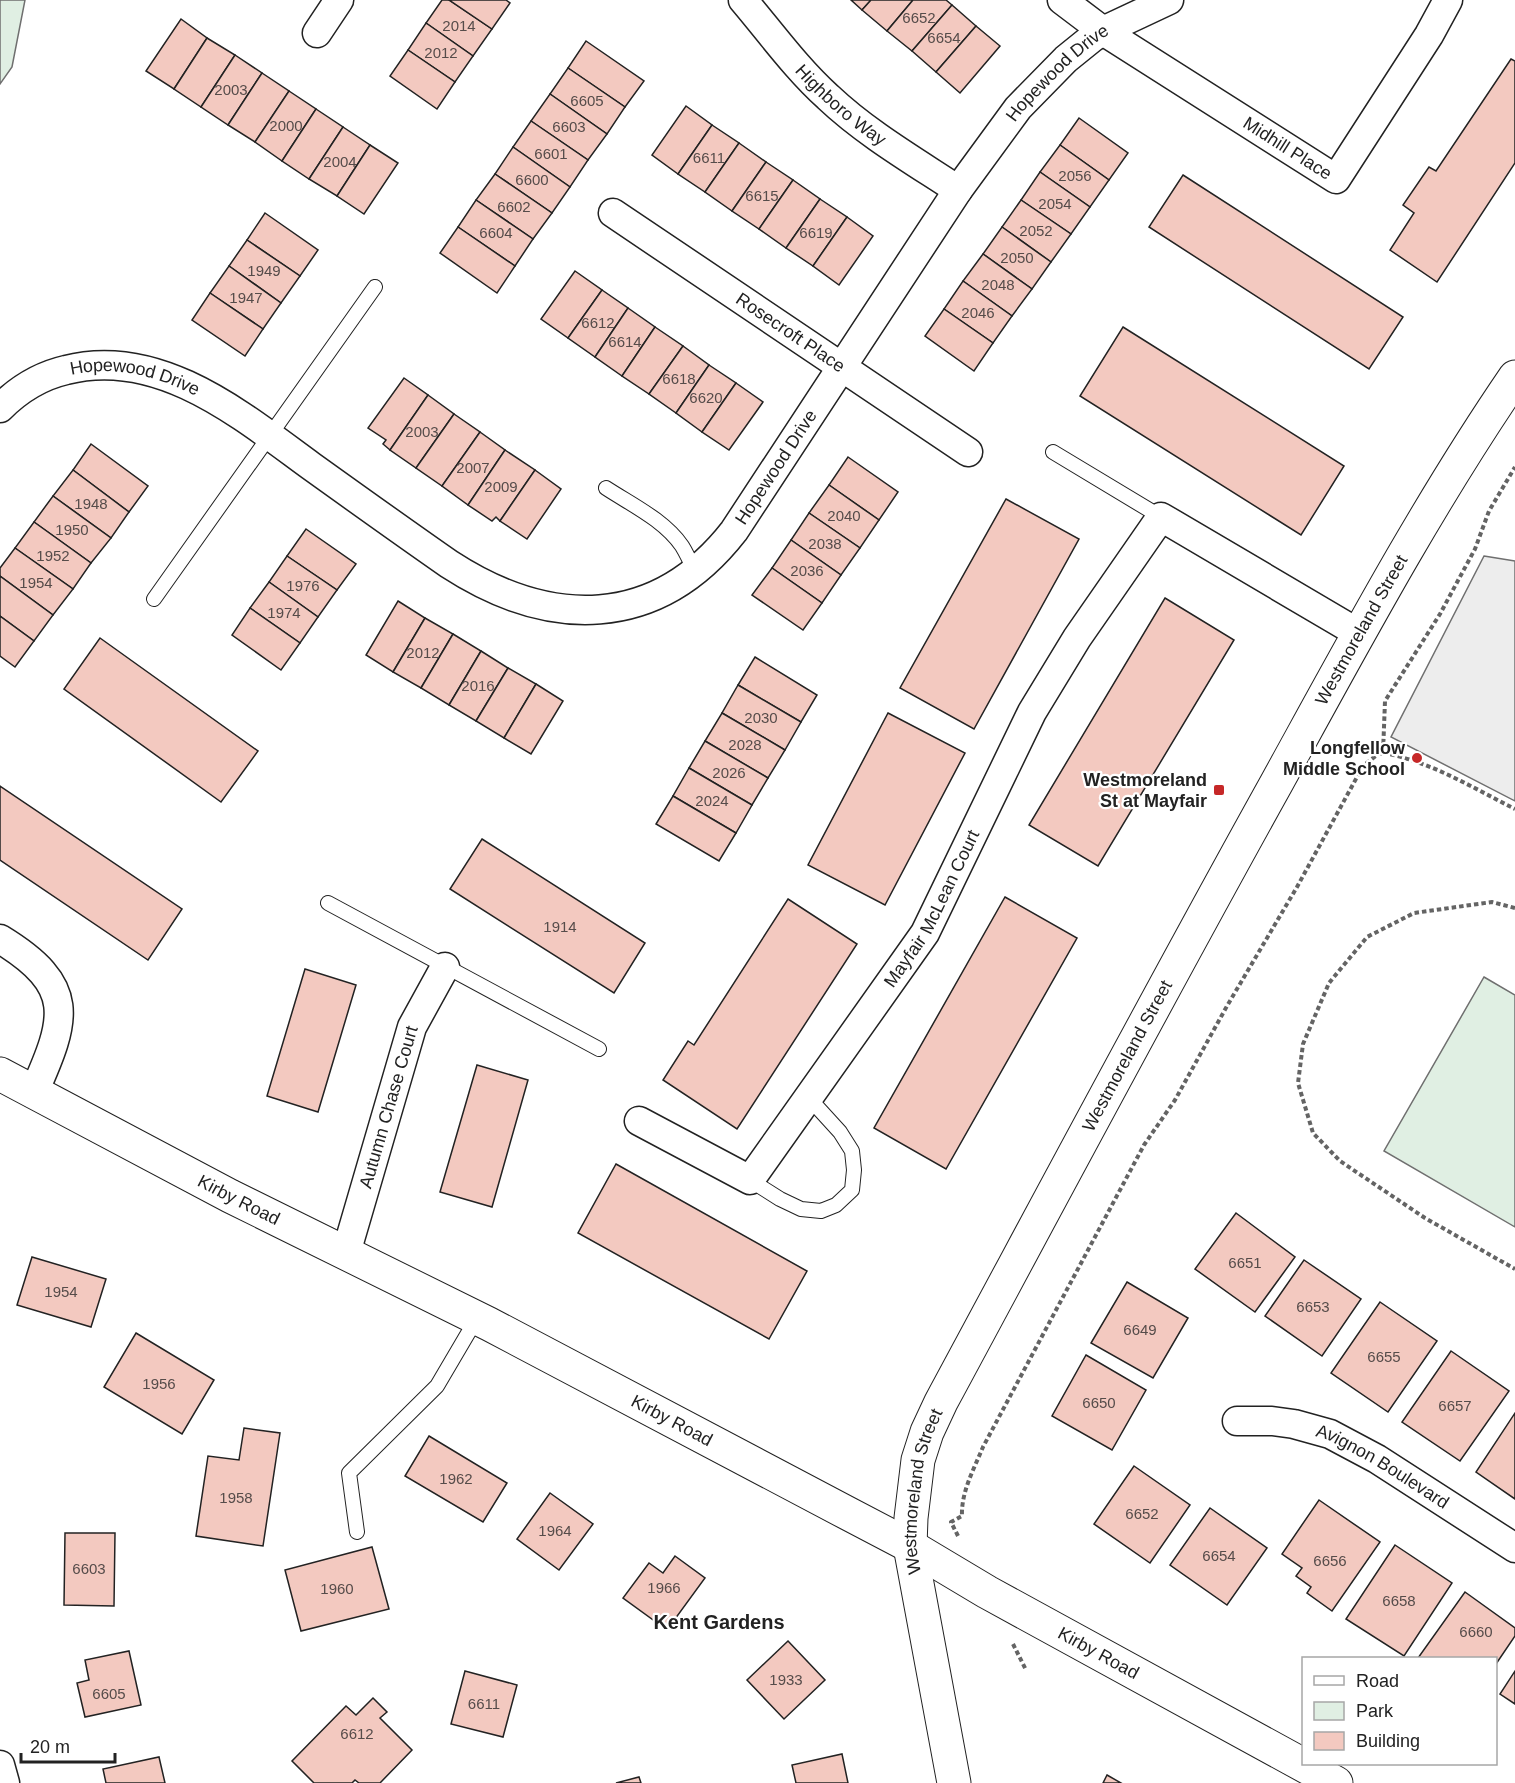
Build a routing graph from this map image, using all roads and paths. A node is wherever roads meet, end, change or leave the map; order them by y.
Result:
1 (339, 0) edge
2 (743, 0) edge
3 (1062, 0) edge
4 (1169, 0) edge
5 (1448, 0) edge
6 (1103, 31) junction
7 (317, 33) dead end
8 (958, 190) junction
9 (613, 213) dead end
10 (375, 287) dead end
11 (841, 368) junction
12 (1515, 377) edge
13 (0, 408) edge
14 (270, 436) junction
15 (968, 452) dead end
16 (1053, 452) dead end
17 (1515, 467) edge
18 (606, 488) dead end
19 (1161, 517) junction
20 (695, 572) junction
21 (154, 600) dead end
22 (1358, 633) junction
23 (1383, 753) junction
24 (1515, 809) edge
25 (328, 903) dead end
26 (1515, 908) edge
27 (0, 939) edge
28 (445, 967) junction
29 (599, 1049) dead end
30 (0, 1074) edge
31 (34, 1092) junction
32 (809, 1098) junction
33 (639, 1121) dead end
34 (750, 1180) junction
35 (346, 1253) junction
36 (1515, 1269) edge
37 (477, 1318) junction
38 (1237, 1421) dead end
39 (357, 1532) dead end
40 (962, 1542) dead end
41 (910, 1546) junction
42 (1515, 1548) edge
43 (1012, 1641) dead end
44 (1026, 1670) dead end
45 (1302, 1764) edge
46 (0, 1765) edge
47 (1303, 1765) edge
48 (5, 1783) edge
49 (954, 1783) edge
50 (1336, 1783) edge

1 - 7 street
2 - 8 street, Highboro Way
3 - 6 street, Midhill Place
4 - 6 street, Hopewood Drive
5 - 6 street, Midhill Place
6 - 8 street, Hopewood Drive
8 - 11 street, Hopewood Drive
9 - 11 street, Rosecroft Place
10 - 14 lane
11 - 15 street, Rosecroft Place
11 - 20 street, Hopewood Drive
12 - 22 main road, Westmoreland Street
13 - 14 street, Hopewood Drive
14 - 20 street, Hopewood Drive
14 - 21 lane
16 - 19 lane
17 - 23 path
18 - 20 lane
19 - 22 street
19 - 32 street, Mayfair McLean Court
22 - 41 main road, Westmoreland Street
23 - 24 path
23 - 40 path
25 - 28 lane
26 - 36 path
27 - 31 street
28 - 29 lane
28 - 35 street, Autumn Chase Court
30 - 31 main road, Kirby Road
31 - 35 main road, Kirby Road
32 - 34 street, Mayfair McLean Court
32 - 34 lane
33 - 34 street
35 - 37 main road, Kirby Road
37 - 39 lane
37 - 41 main road, Kirby Road
38 - 42 street, Avignon Boulevard
41 - 45 main road, Kirby Road
41 - 49 main road, Westmoreland Street
43 - 44 path
46 - 48 street
47 - 50 main road, Kirby Road

